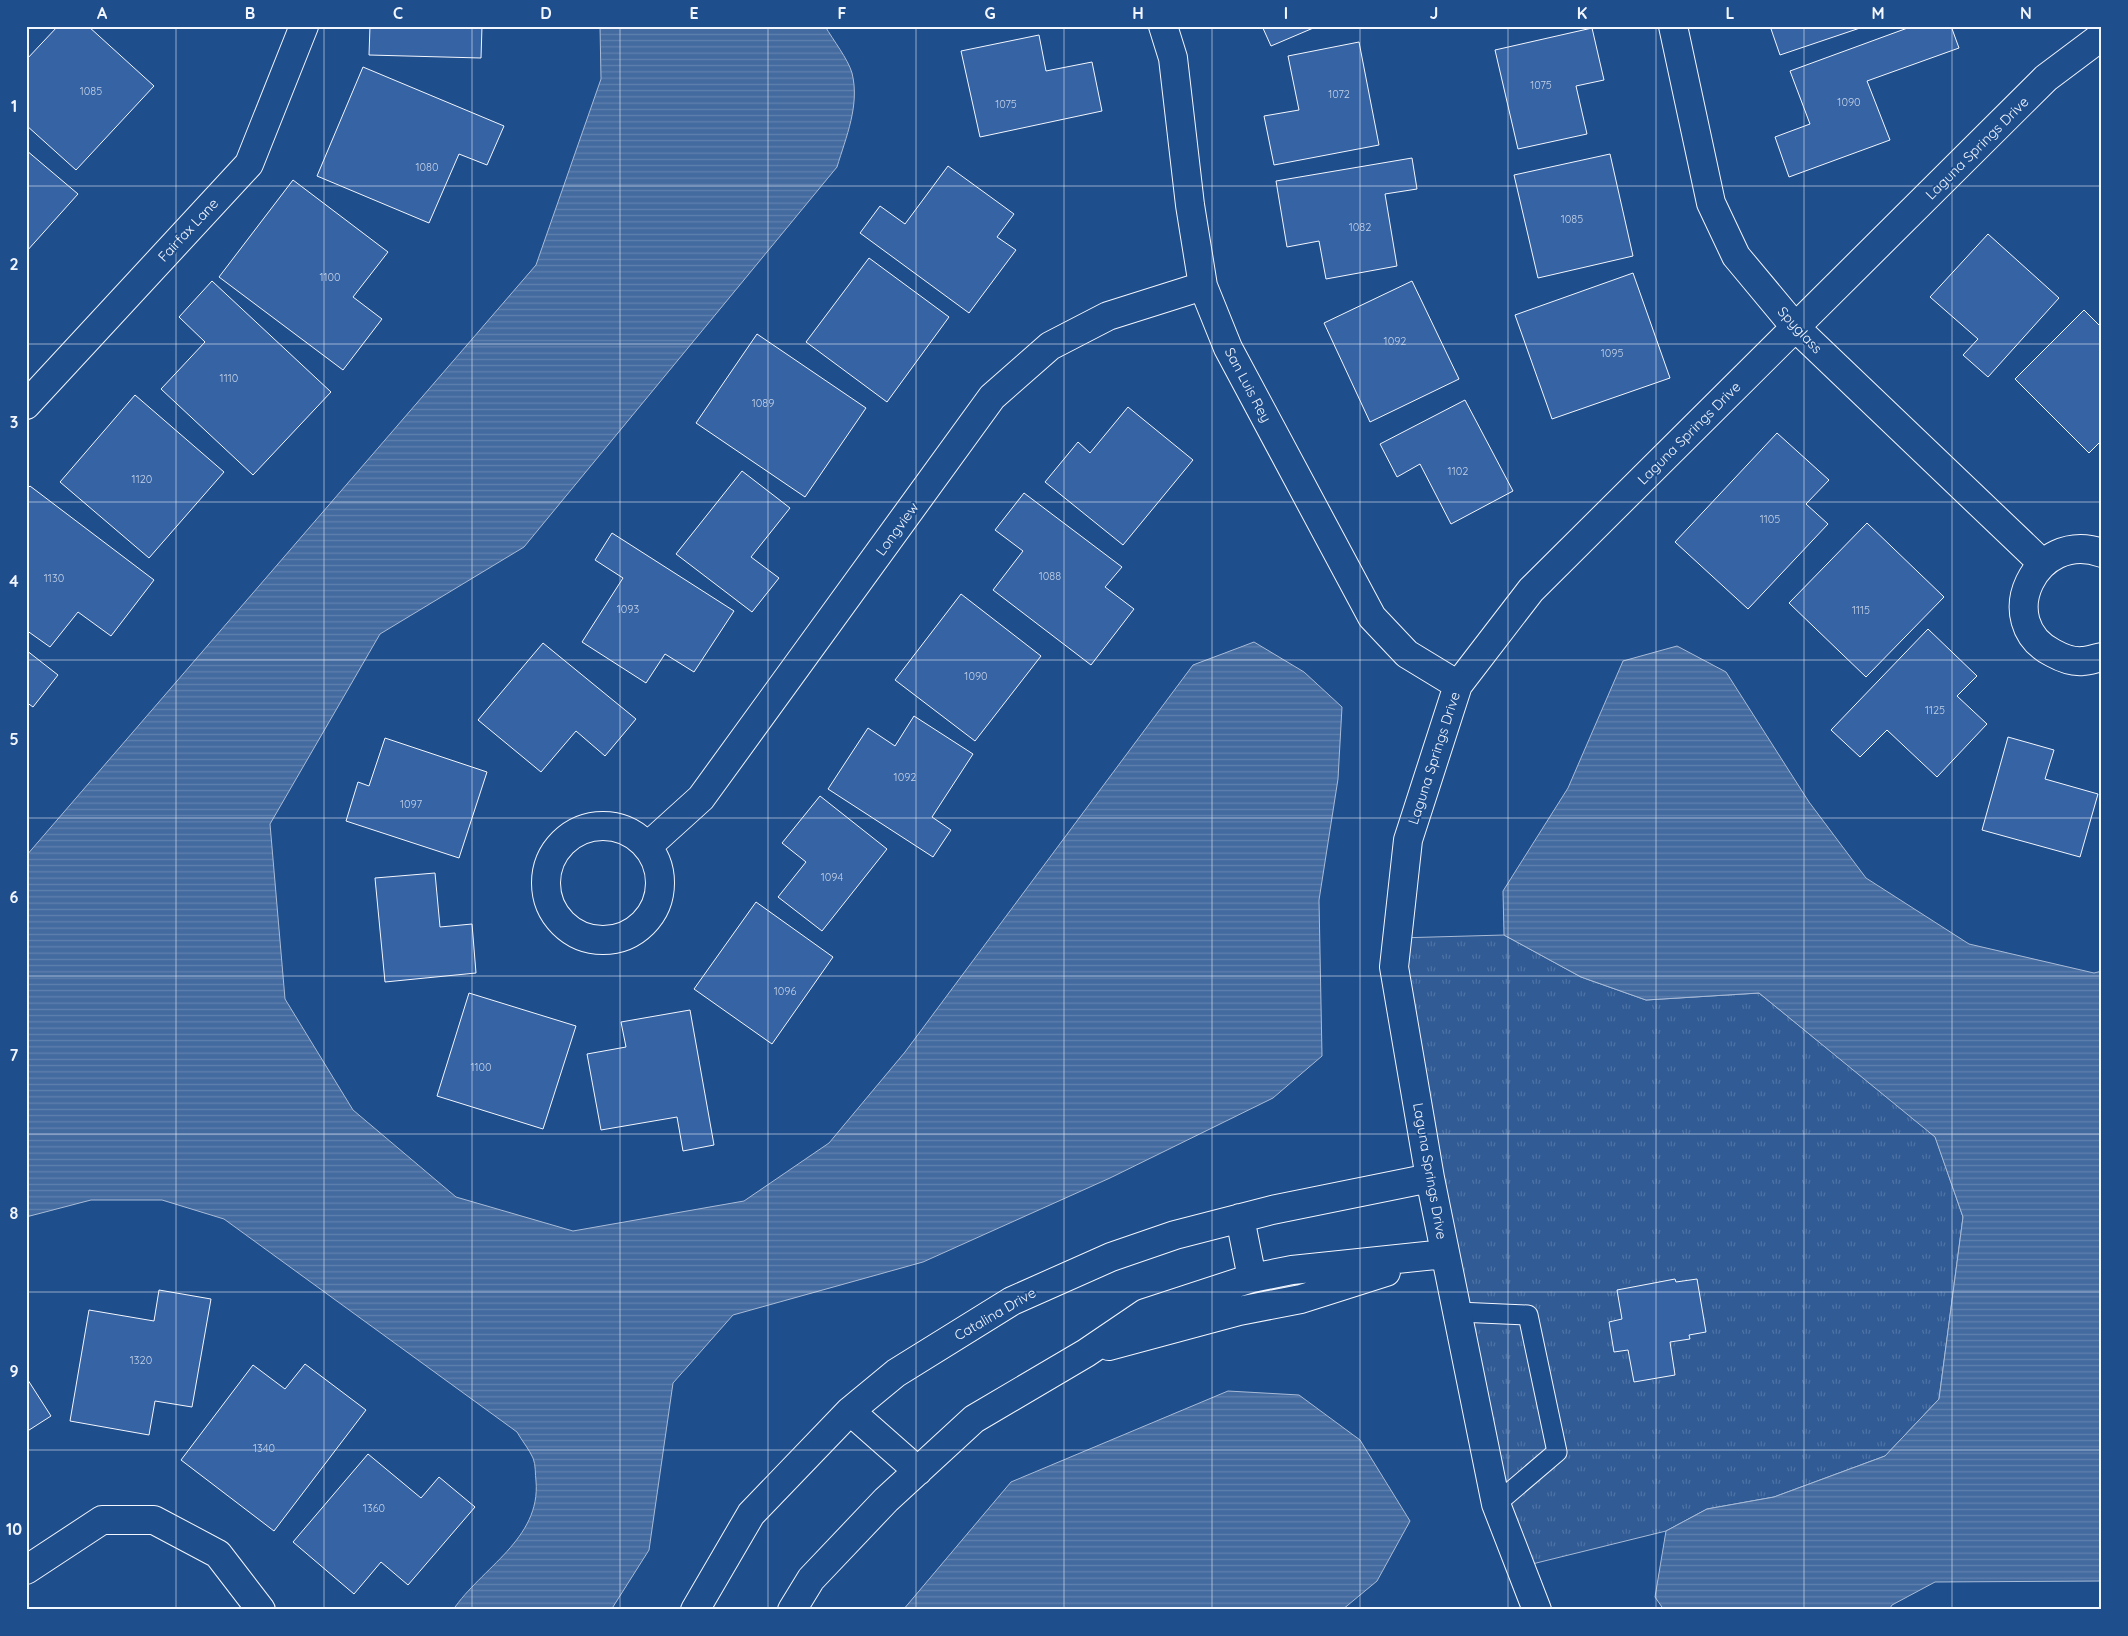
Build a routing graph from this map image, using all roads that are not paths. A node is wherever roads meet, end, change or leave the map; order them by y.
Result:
1 (304, 26) edge
2 (1163, 26) edge
3 (1673, 26) edge
4 (2102, 36) edge
5 (1203, 286) junction
6 (1796, 328) junction
7 (26, 405) edge
8 (2102, 553) edge
9 (2042, 563) junction
10 (2102, 657) edge
11 (1458, 685) junction
12 (648, 846) junction
13 (1430, 1178) junction
14 (1240, 1218) junction
15 (1445, 1254) junction
16 (1252, 1278) junction
17 (1458, 1312) junction
18 (1086, 1353) junction
19 (850, 1411) junction
20 (918, 1471) junction
21 (1496, 1504) junction
22 (26, 1570) edge
23 (261, 1610) edge
24 (695, 1610) edge
25 (792, 1610) edge
26 (1537, 1610) edge

1 - 7 street, Fairfax Lane
2 - 5 street, San Luis Rey
3 - 6 street, Spyglass
4 - 6 street, Laguna Springs Drive
5 - 11 street, San Luis Rey
5 - 12 street, Longview
6 - 9 street, Spyglass
6 - 11 street, Laguna Springs Drive
8 - 9 street
9 - 10 street
11 - 13 street, Laguna Springs Drive
12 - 12 street
13 - 14 street, Catalina Drive
13 - 15 street, Laguna Springs Drive
14 - 16 street
14 - 19 street, Catalina Drive
15 - 16 street
15 - 17 street, Laguna Springs Drive
15 - 18 street
16 - 18 street
17 - 21 street, Laguna Springs Drive
17 - 21 lane
18 - 20 street
19 - 20 street
19 - 24 street, Catalina Drive
20 - 25 street
21 - 26 street, Laguna Springs Drive
22 - 23 street

